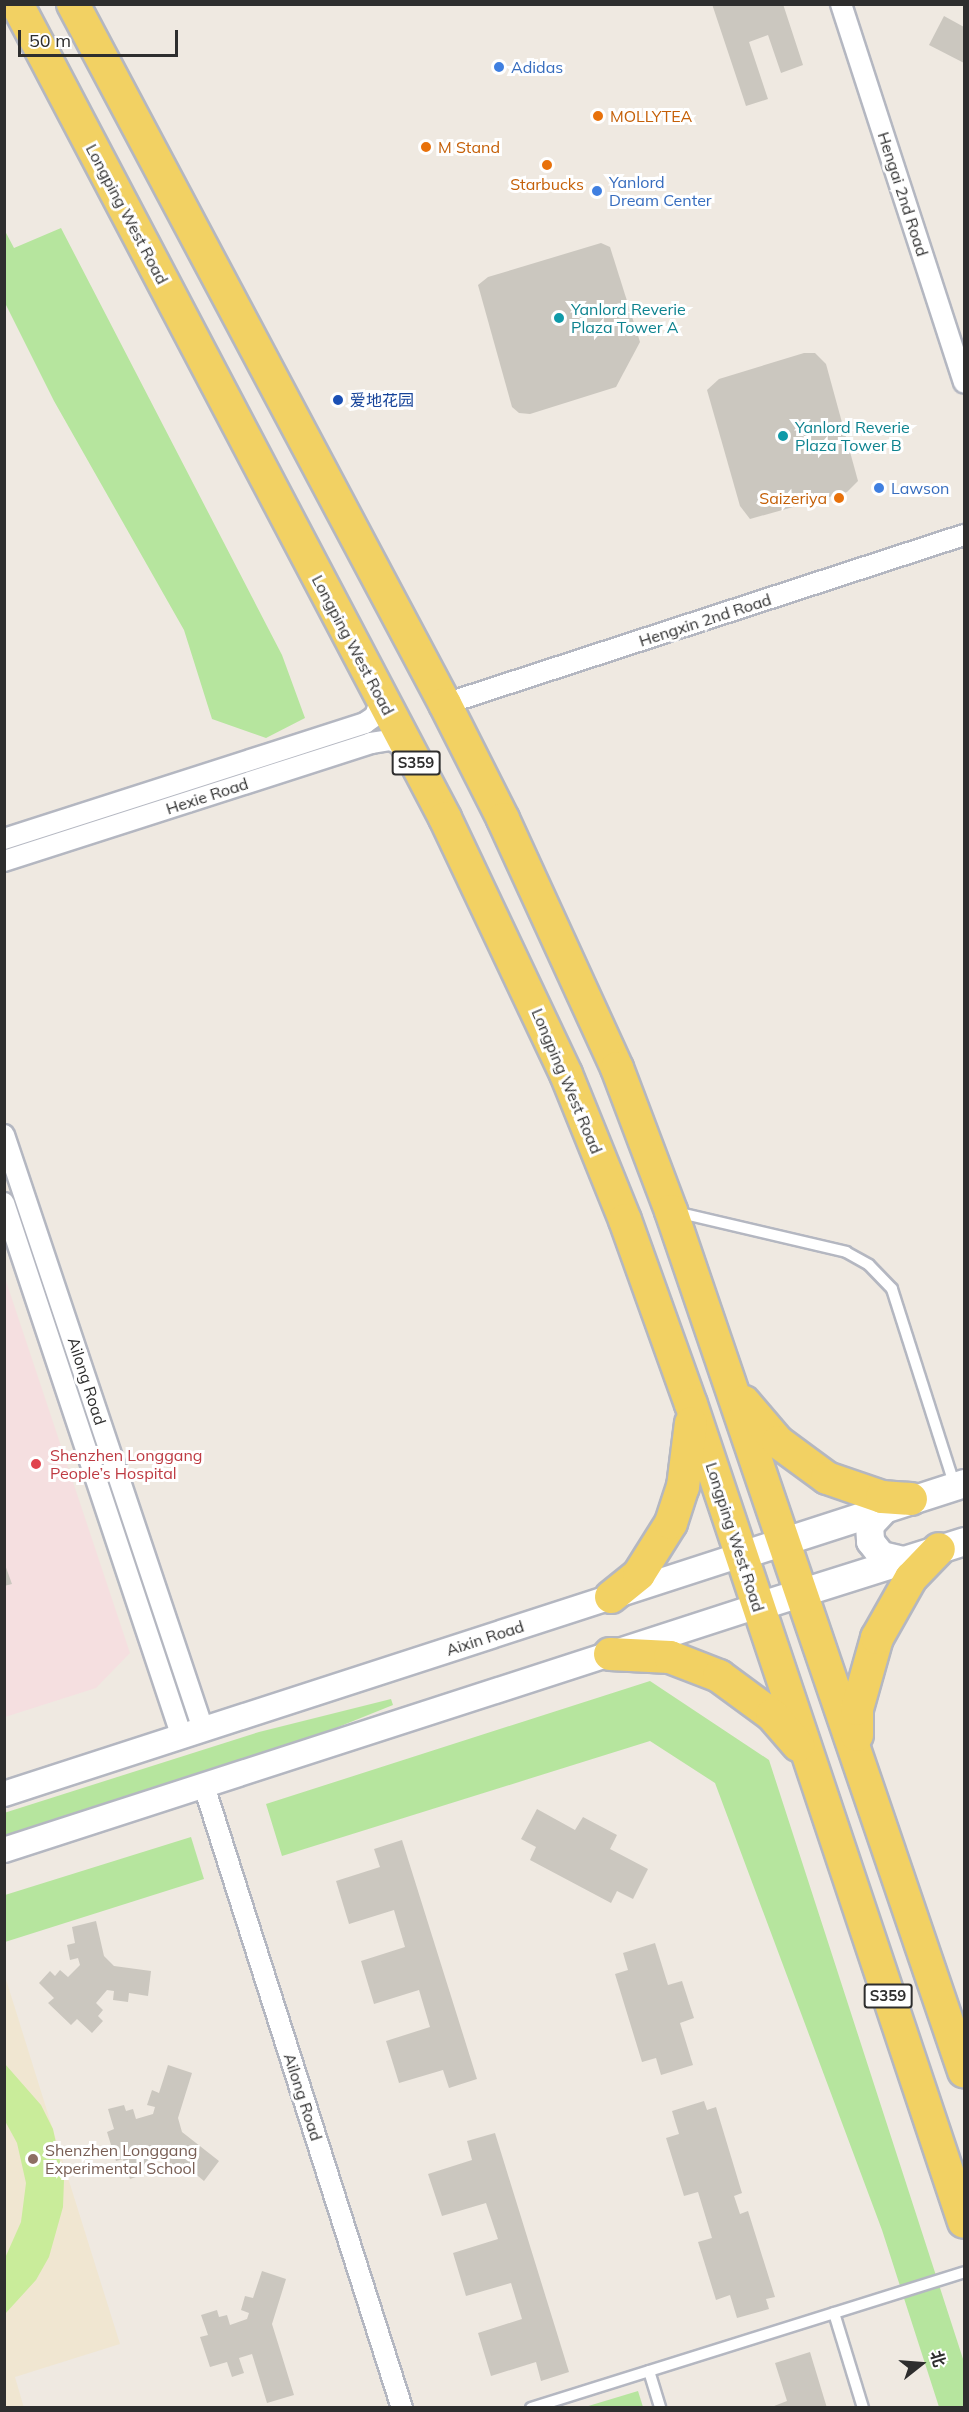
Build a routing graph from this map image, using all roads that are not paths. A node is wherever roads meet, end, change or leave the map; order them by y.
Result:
1 (73, 4) edge
2 (84, 4) edge
3 (841, 4) edge
4 (18, 9) edge
5 (94, 44) junction
6 (964, 383) edge
7 (964, 535) edge
8 (381, 699) junction
9 (445, 704) junction
10 (408, 749) junction
11 (4, 839) edge
12 (4, 861) edge
13 (4, 1134) edge
14 (4, 1203) edge
15 (671, 1211) junction
16 (727, 1374) junction
17 (691, 1404) junction
18 (960, 1484) edge
19 (898, 1503) junction
20 (784, 1542) junction
21 (952, 1545) edge
22 (741, 1555) junction
23 (903, 1560) junction
24 (802, 1591) junction
25 (611, 1598) junction
26 (758, 1606) junction
27 (610, 1654) junction
28 (193, 1733) junction
29 (857, 1750) junction
30 (812, 1769) junction
31 (204, 1786) junction
32 (4, 1794) edge
33 (4, 1850) edge
34 (964, 2071) edge
35 (964, 2222) edge
36 (964, 2272) edge
37 (834, 2313) junction
38 (649, 2371) junction
39 (402, 2408) edge
40 (531, 2408) edge
41 (660, 2408) edge
42 (863, 2408) edge

1 - 5 main road, S359
2 - 5 main road
3 - 6 street, Hengai 2nd Road
4 - 8 main road, Longping West Road / S359
5 - 9 main road, S359
7 - 9 street, Hengxin 2nd Road
8 - 10 main road, Longping West Road / S359
8 - 11 street, Hexie Road
9 - 15 main road, S359
10 - 12 street, Hexie Road
10 - 17 main road, Longping West Road / S359
13 - 28 street, Ailong Road
14 - 28 street, Ailong Road
15 - 16 main road, S359
15 - 18 lane
16 - 19 main road
16 - 20 main road, S359
17 - 22 main road, Longping West Road / S359
17 - 25 main road
18 - 19 main road, Aixin Road
19 - 20 main road, Aixin Road
19 - 23 main road
20 - 22 main road, Aixin Road
20 - 24 main road, S359
21 - 23 main road
21 - 29 main road
22 - 25 street, Aixin Road
22 - 26 main road, Longping West Road / S359
23 - 24 main road
24 - 26 main road
24 - 29 main road, S359
25 - 28 street, Aixin Road
26 - 27 street
26 - 30 main road, Longping West Road / S359
27 - 30 main road
27 - 31 street
28 - 32 street, Aixin Road
29 - 34 main road, S359
30 - 35 main road, Longping West Road / S359
31 - 33 street
31 - 39 street, Ailong Road
36 - 37 lane
37 - 38 lane
37 - 42 lane
38 - 40 lane
38 - 41 lane

